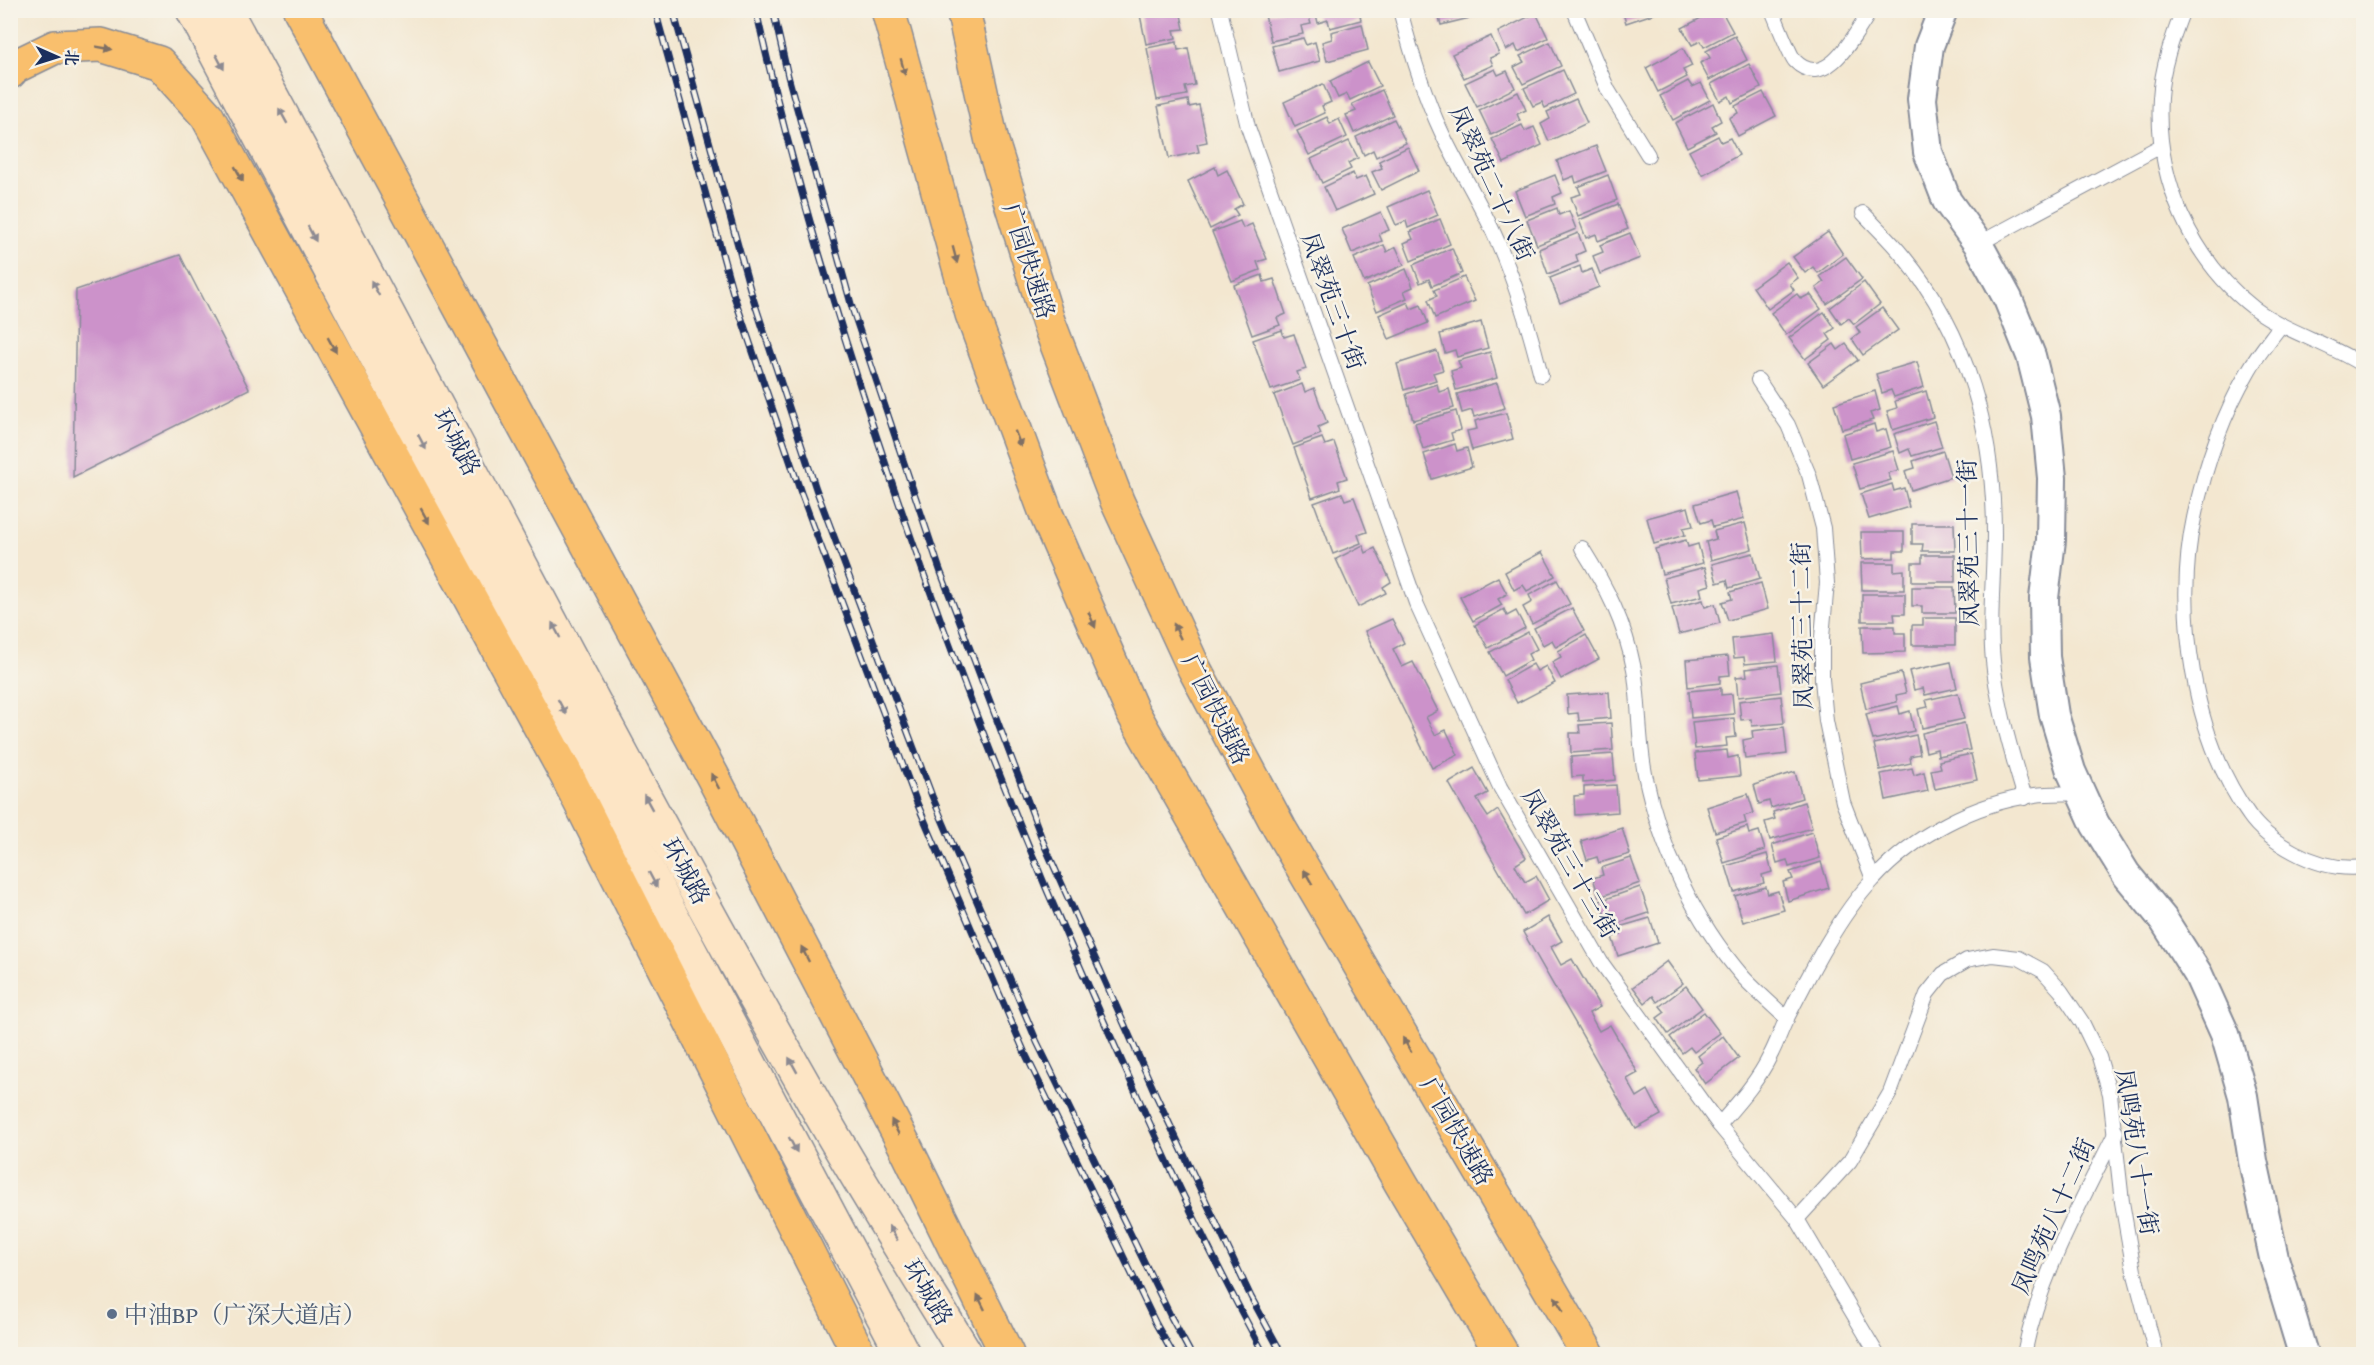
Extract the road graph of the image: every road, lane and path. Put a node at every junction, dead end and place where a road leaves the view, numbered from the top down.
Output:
1 (193, 10) edge
2 (225, 10) edge
3 (300, 10) edge
4 (888, 10) edge
5 (963, 10) edge
6 (1220, 10) edge
7 (1400, 10) edge
8 (1574, 10) edge
9 (1772, 10) edge
10 (1871, 10) edge
11 (1943, 10) edge
12 (2183, 10) edge
13 (10, 72) edge
14 (2161, 146) junction
15 (1648, 155) dead end
16 (1863, 213) dead end
17 (1978, 244) junction
18 (2280, 325) junction
19 (2364, 366) edge
20 (1541, 375) dead end
21 (1758, 380) dead end
22 (408, 383) junction
23 (1582, 548) dead end
24 (1416, 603) joint
25 (2081, 793) junction
26 (2025, 798) junction
27 (2364, 867) edge
28 (1873, 879) junction
29 (1787, 1019) junction
30 (1719, 1125) junction
31 (2116, 1132) junction
32 (1797, 1219) junction
33 (859, 1354) edge
34 (903, 1354) edge
35 (966, 1354) edge
36 (1007, 1354) edge
37 (1502, 1354) edge
38 (1588, 1354) edge
39 (1877, 1354) edge
40 (2024, 1354) edge
41 (2156, 1354) edge
42 (2303, 1354) edge

1 -> 22 main road
22 -> 2 main road
36 -> 3 highway
4 -> 37 highway
38 -> 5 highway, 广园快速路
6 - 24 lane, 凤翠苑三十街
7 - 20 lane, 凤翠苑二十八街
8 - 15 lane
9 - 10 lane
11 - 17 street
12 - 14 lane
13 -> 33 highway
14 - 17 lane
14 - 18 lane
16 - 26 lane, 凤翠苑三十一街
17 - 25 street
18 - 19 lane
18 - 27 lane
21 - 28 lane, 凤翠苑三十二街
22 -> 34 main road, 环城路
35 -> 22 main road, 环城路
23 - 29 lane
24 - 30 lane, 凤翠苑三十三街
25 - 26 lane
25 - 42 street
26 - 28 lane
28 - 29 lane
29 - 30 lane
30 - 32 lane, 凤翠苑三十三街
31 - 32 lane, 凤鸣苑八十一街
31 - 40 lane, 凤鸣苑八十二街
31 - 41 lane, 凤鸣苑八十一街
32 - 39 lane, 凤翠苑三十三街

